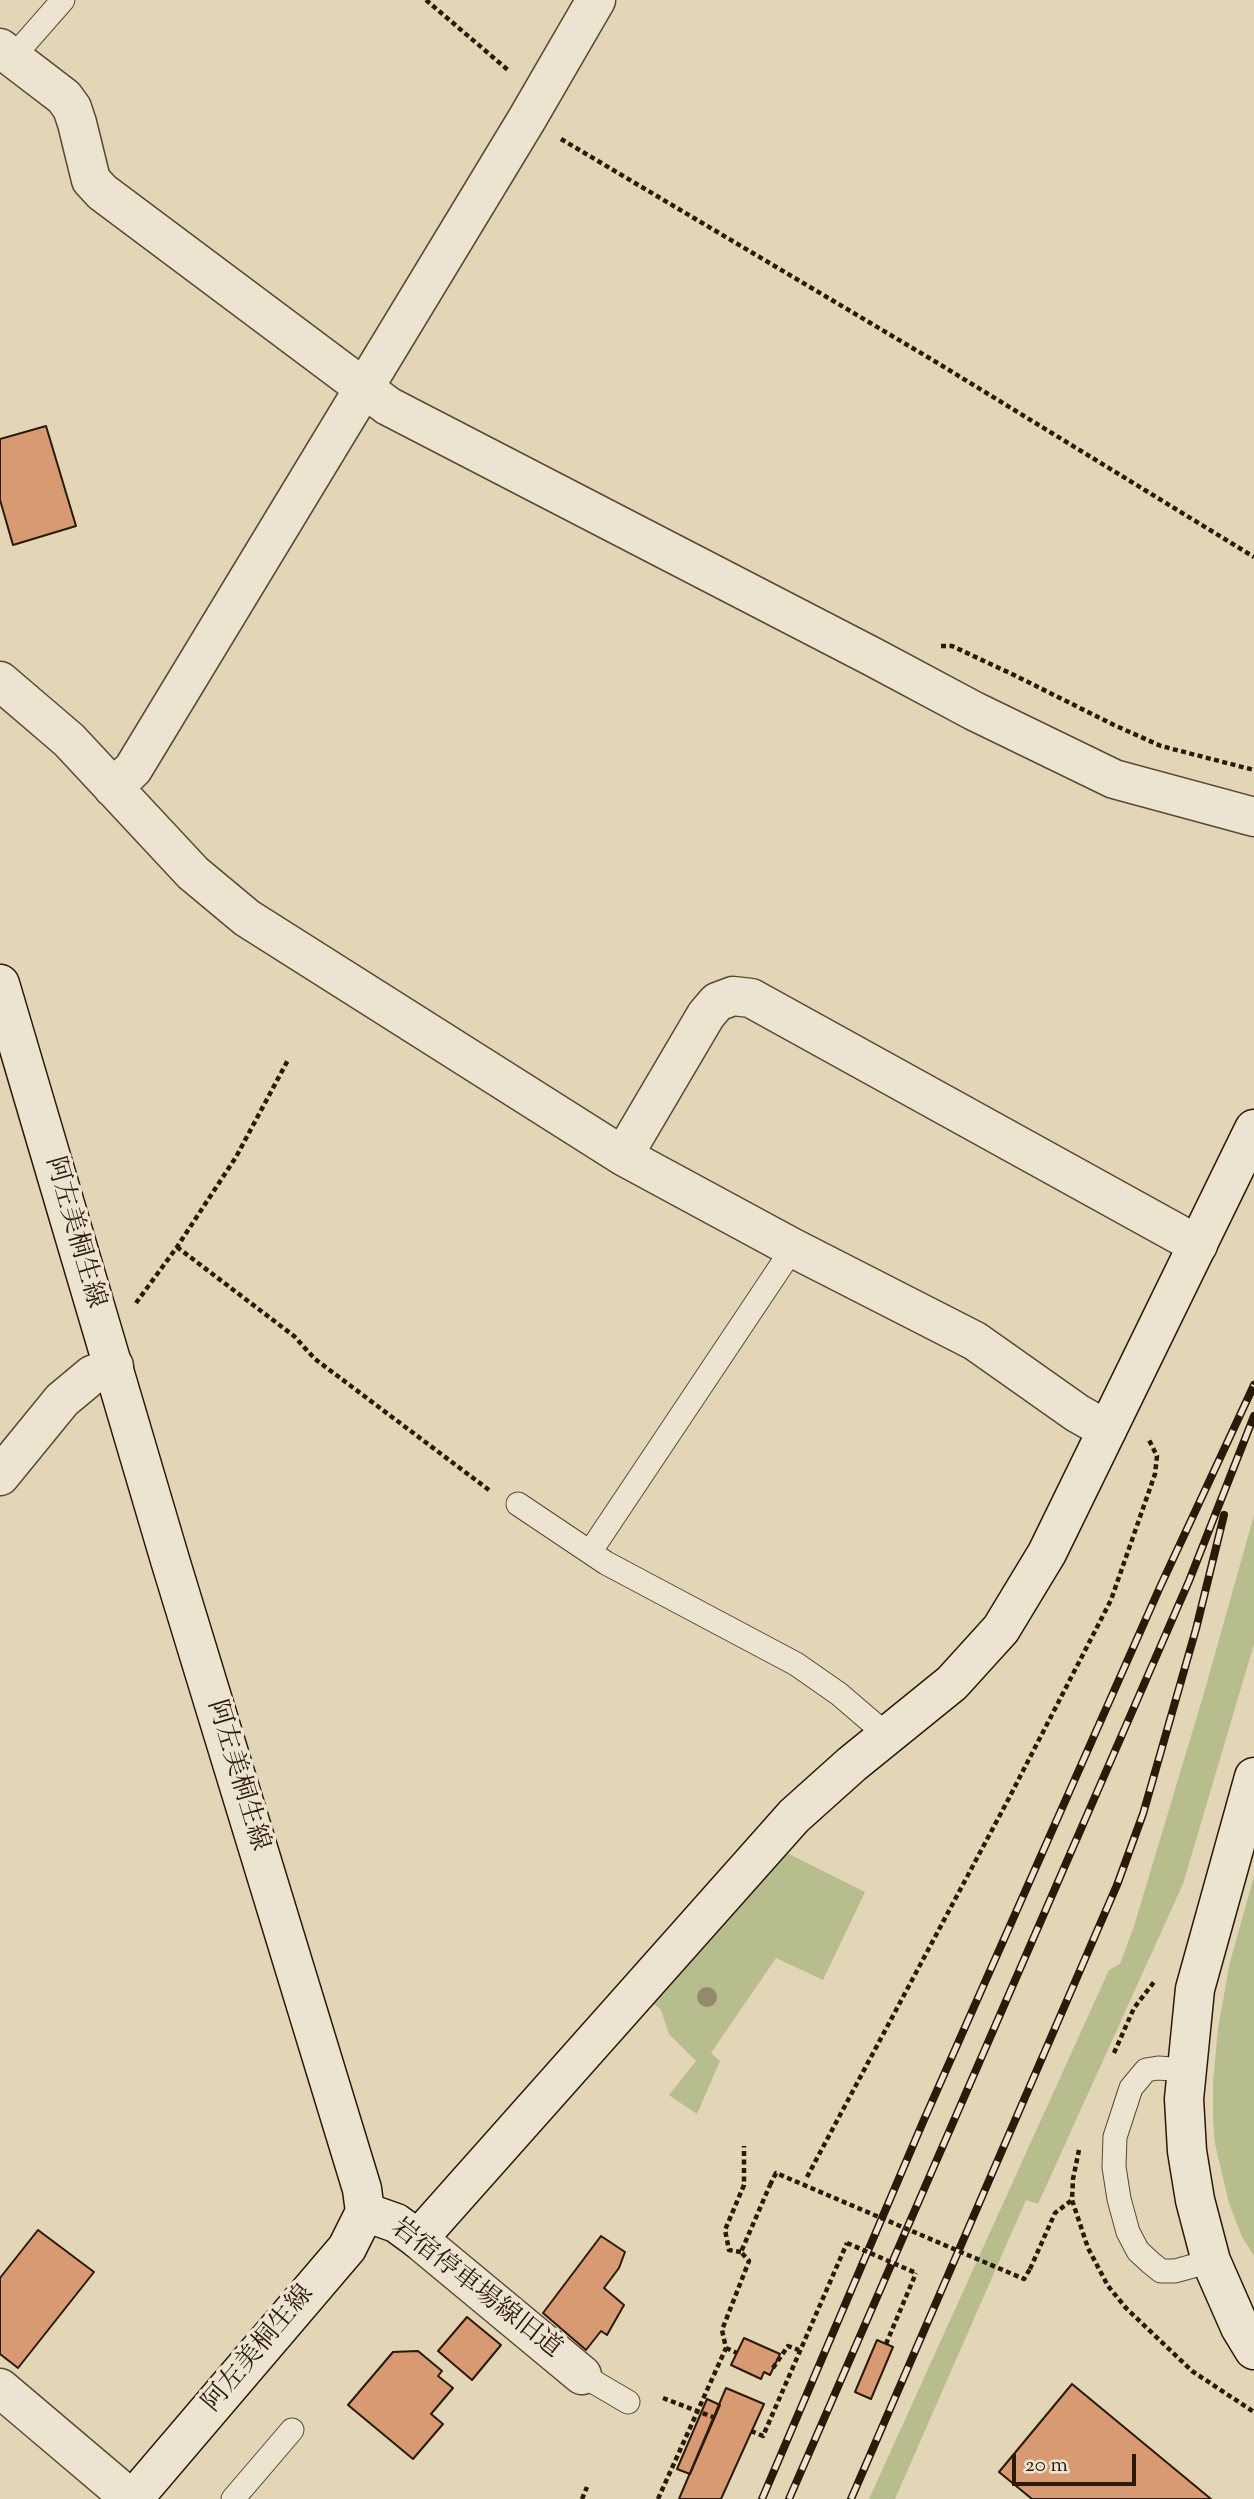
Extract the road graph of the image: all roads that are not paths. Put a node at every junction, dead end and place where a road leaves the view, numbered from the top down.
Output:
1 (63, 0) edge
2 (596, 0) edge
3 (6, 52) edge
4 (363, 389) junction
5 (0, 681) edge
6 (113, 788) junction
7 (1254, 817) edge
8 (0, 985) edge
9 (1254, 1129) edge
10 (623, 1156) junction
11 (1198, 1245) junction
12 (793, 1248) junction
13 (114, 1366) junction
14 (1107, 1430) junction
15 (0, 1476) edge
16 (518, 1504) road end
17 (590, 1552) junction
18 (888, 1736) junction
19 (1254, 1777) edge
20 (1186, 2070) junction
21 (365, 2211) junction
22 (418, 2239) junction
23 (1212, 2261) junction
24 (1254, 2350) edge
25 (582, 2375) joint
26 (0, 2388) edge
27 (628, 2402) dead end
28 (292, 2430) dead end
29 (132, 2499) edge
30 (233, 2499) edge

1 - 3 lane
2 - 4 street
3 - 4 street
4 - 6 street
4 - 7 street
5 - 6 street
6 - 10 street
8 - 13 street, 阿左美桐生線
9 - 11 street
10 - 11 street
10 - 12 street
11 - 14 street
12 - 14 street
12 - 17 lane
13 - 15 street
13 - 21 street, 阿左美桐生線
14 - 18 street
16 - 17 lane
17 - 18 lane
18 - 22 street
19 - 20 street
20 - 23 street
20 - 23 lane
21 - 22 street, 岩宿停車場線旧道
21 - 29 street, 阿左美桐生線
22 - 25 street, 岩宿停車場線旧道
23 - 24 street
25 - 27 lane
26 - 29 street
28 - 30 lane

